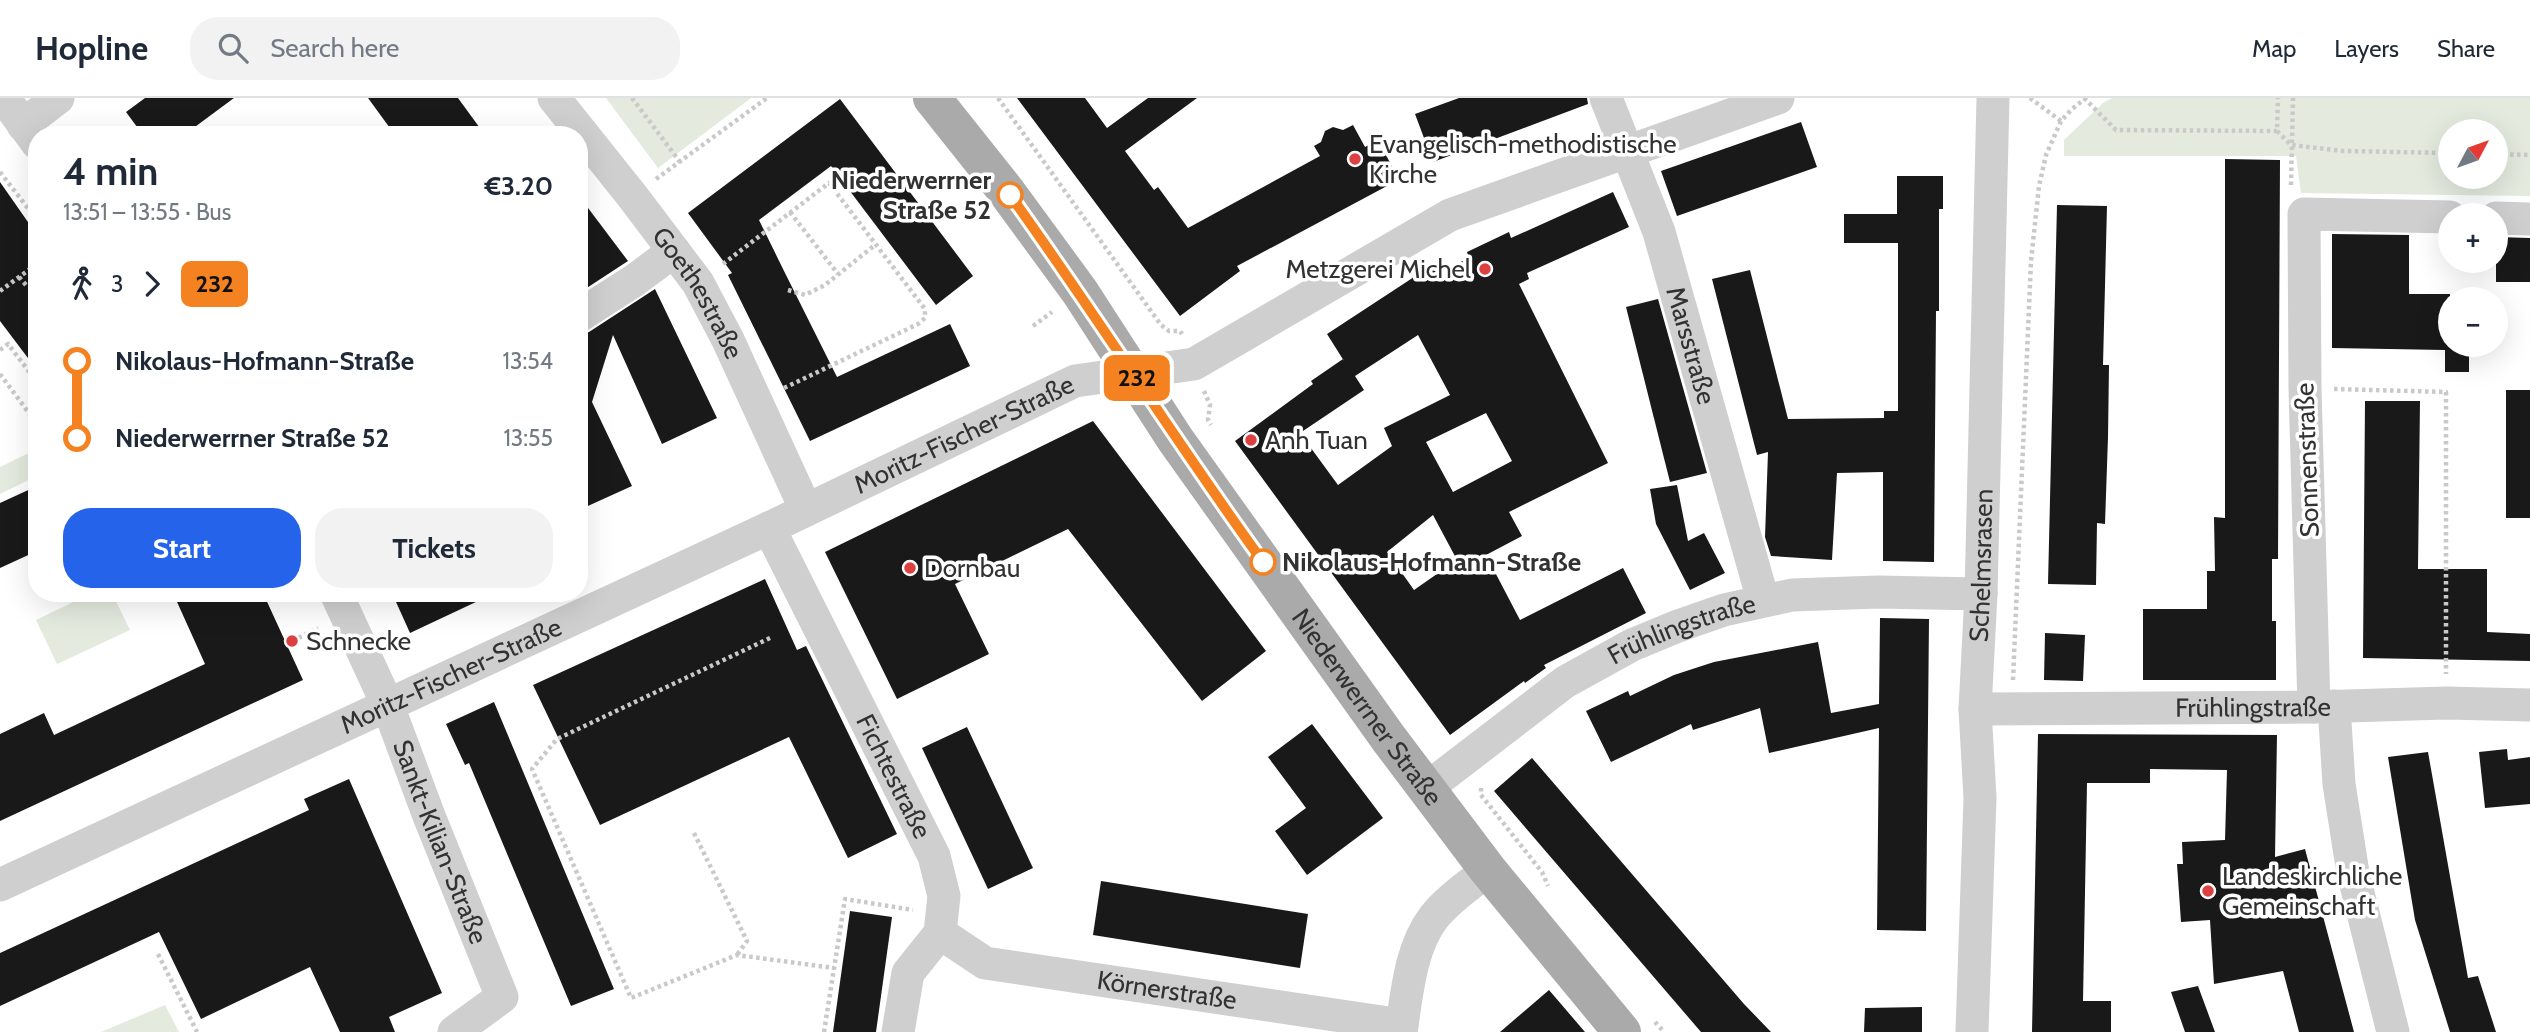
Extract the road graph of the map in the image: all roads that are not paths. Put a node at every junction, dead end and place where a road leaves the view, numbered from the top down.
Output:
1 (58, 98) edge
2 (554, 98) edge
3 (932, 98) edge
4 (1606, 98) edge
5 (1777, 98) edge
6 (1993, 98) edge
7 (21, 122) edge
8 (576, 126) edge
9 (588, 141) edge
10 (1627, 153) junction
11 (2438, 216) edge
12 (2508, 218) edge
13 (2530, 219) edge
14 (674, 251) junction
15 (588, 310) edge
16 (1133, 372) junction
17 (806, 510) junction
18 (769, 528) junction
19 (1981, 594) junction
20 (1763, 600) junction
21 (340, 602) edge
22 (2530, 705) edge
23 (388, 706) junction
24 (2324, 706) junction
25 (1975, 709) junction
26 (1427, 789) junction
27 (1488, 870) junction
28 (0, 886) edge
29 (942, 915) junction
30 (1637, 1026) edge
31 (1401, 1028) edge
32 (454, 1032) edge
33 (898, 1032) edge
34 (1972, 1032) edge
35 (2393, 1032) edge

1 - 7 street
2 - 8 street, Goethestraße
3 - 16 main road, Niederwerrner Straße
4 - 10 street, Marsstraße
5 - 10 street
6 - 19 street, Schelmsrasen
9 - 14 street, Goethestraße
10 - 16 street
10 - 20 street, Marsstraße
11 - 24 street, Sonnenstraße
12 - 13 street
14 - 15 street
14 - 17 street, Goethestraße
16 - 17 street, Moritz-Fischer-Straße
16 - 26 main road, Niederwerrner Straße
17 - 18 street, Moritz-Fischer-Straße
18 - 23 street, Moritz-Fischer-Straße
18 - 29 street, Fichtestraße
19 - 20 street, Frühlingstraße
19 - 25 street, Schelmsrasen
20 - 26 street, Frühlingstraße
21 - 23 street, Sankt-Kilian-Straße
22 - 24 street, Frühlingstraße
23 - 28 street, Moritz-Fischer-Straße
23 - 32 street, Sankt-Kilian-Straße
24 - 25 street, Frühlingstraße
24 - 35 street, Sonnenstraße
25 - 34 street, Schelmsrasen
26 - 27 main road, Niederwerrner Straße
27 - 30 main road, Niederwerrner Straße
27 - 31 street
29 - 31 street, Körnerstraße
29 - 33 street

